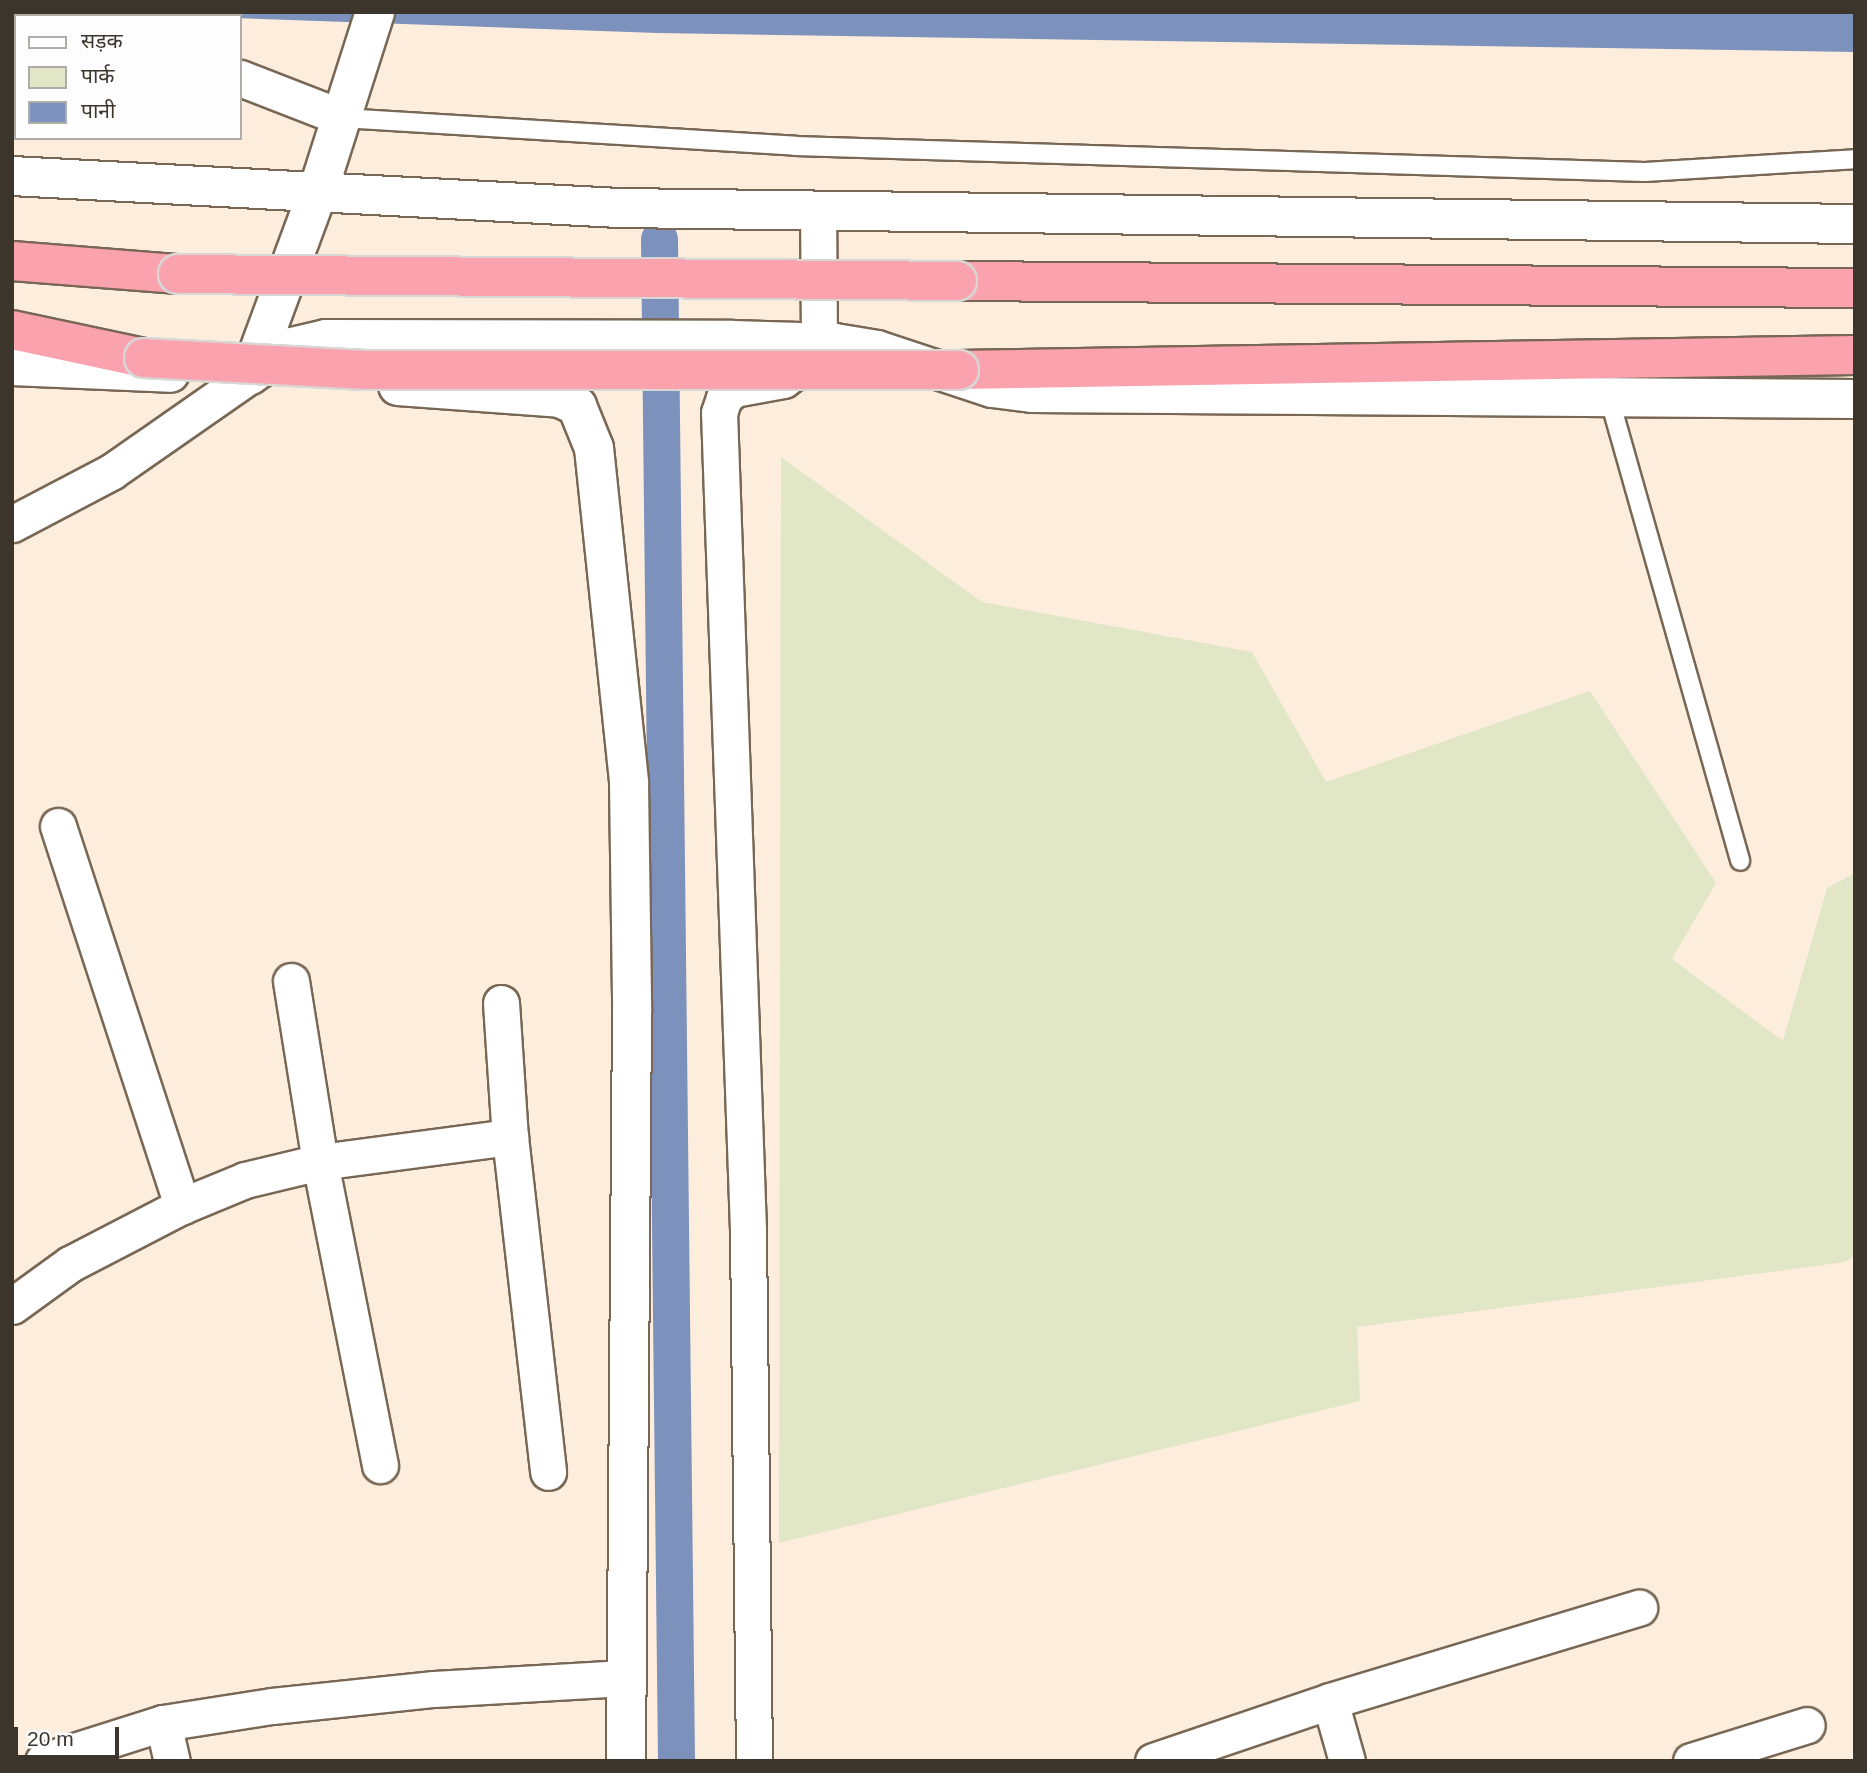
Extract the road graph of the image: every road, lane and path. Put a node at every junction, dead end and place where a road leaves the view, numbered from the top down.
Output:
1 (375, 12) edge
2 (242, 79) edge
3 (343, 118) junction
4 (1855, 159) edge
5 (19, 177) edge
6 (317, 194) junction
7 (818, 210) junction
8 (1855, 224) edge
9 (12, 261) edge
10 (1855, 288) edge
11 (12, 330) edge
12 (819, 342) junction
13 (1855, 355) edge
14 (25, 368) edge
15 (250, 375) junction
16 (1609, 397) junction
17 (1855, 399) edge
18 (12, 524) edge
19 (58, 826) dead end
20 (1740, 862) dead end
21 (291, 981) dead end
22 (501, 1003) dead end
23 (510, 1137) junction
24 (320, 1162) junction
25 (182, 1206) junction
26 (12, 1306) edge
27 (380, 1465) dead end
28 (548, 1472) dead end
29 (1639, 1608) dead end
30 (625, 1678) junction
31 (1330, 1701) junction
32 (163, 1723) junction
33 (1807, 1725) dead end
34 (1729, 1755) edge
35 (43, 1761) edge
36 (173, 1761) edge
37 (626, 1761) edge
38 (754, 1761) edge
39 (1153, 1761) edge
40 (1347, 1761) edge
41 (1691, 1761) edge

1 - 3 street
2 - 3 street
3 - 4 lane
3 - 6 street
5 - 6 street
6 - 7 street
6 - 15 street
7 - 8 street
7 - 12 street
9 - 10 highway, bridge
11 - 13 highway, bridge
12 - 15 street
12 - 16 street
12 - 38 street
14 - 15 street
15 - 18 street
15 - 30 street
16 - 17 street
16 - 20 lane
19 - 25 street
21 - 24 street
22 - 23 street
23 - 24 street
23 - 28 street
24 - 25 street
24 - 27 street
25 - 26 street
29 - 31 street
30 - 32 street
30 - 37 street
31 - 39 street
31 - 40 street
32 - 35 street
32 - 36 street
33 - 34 street
34 - 41 street

